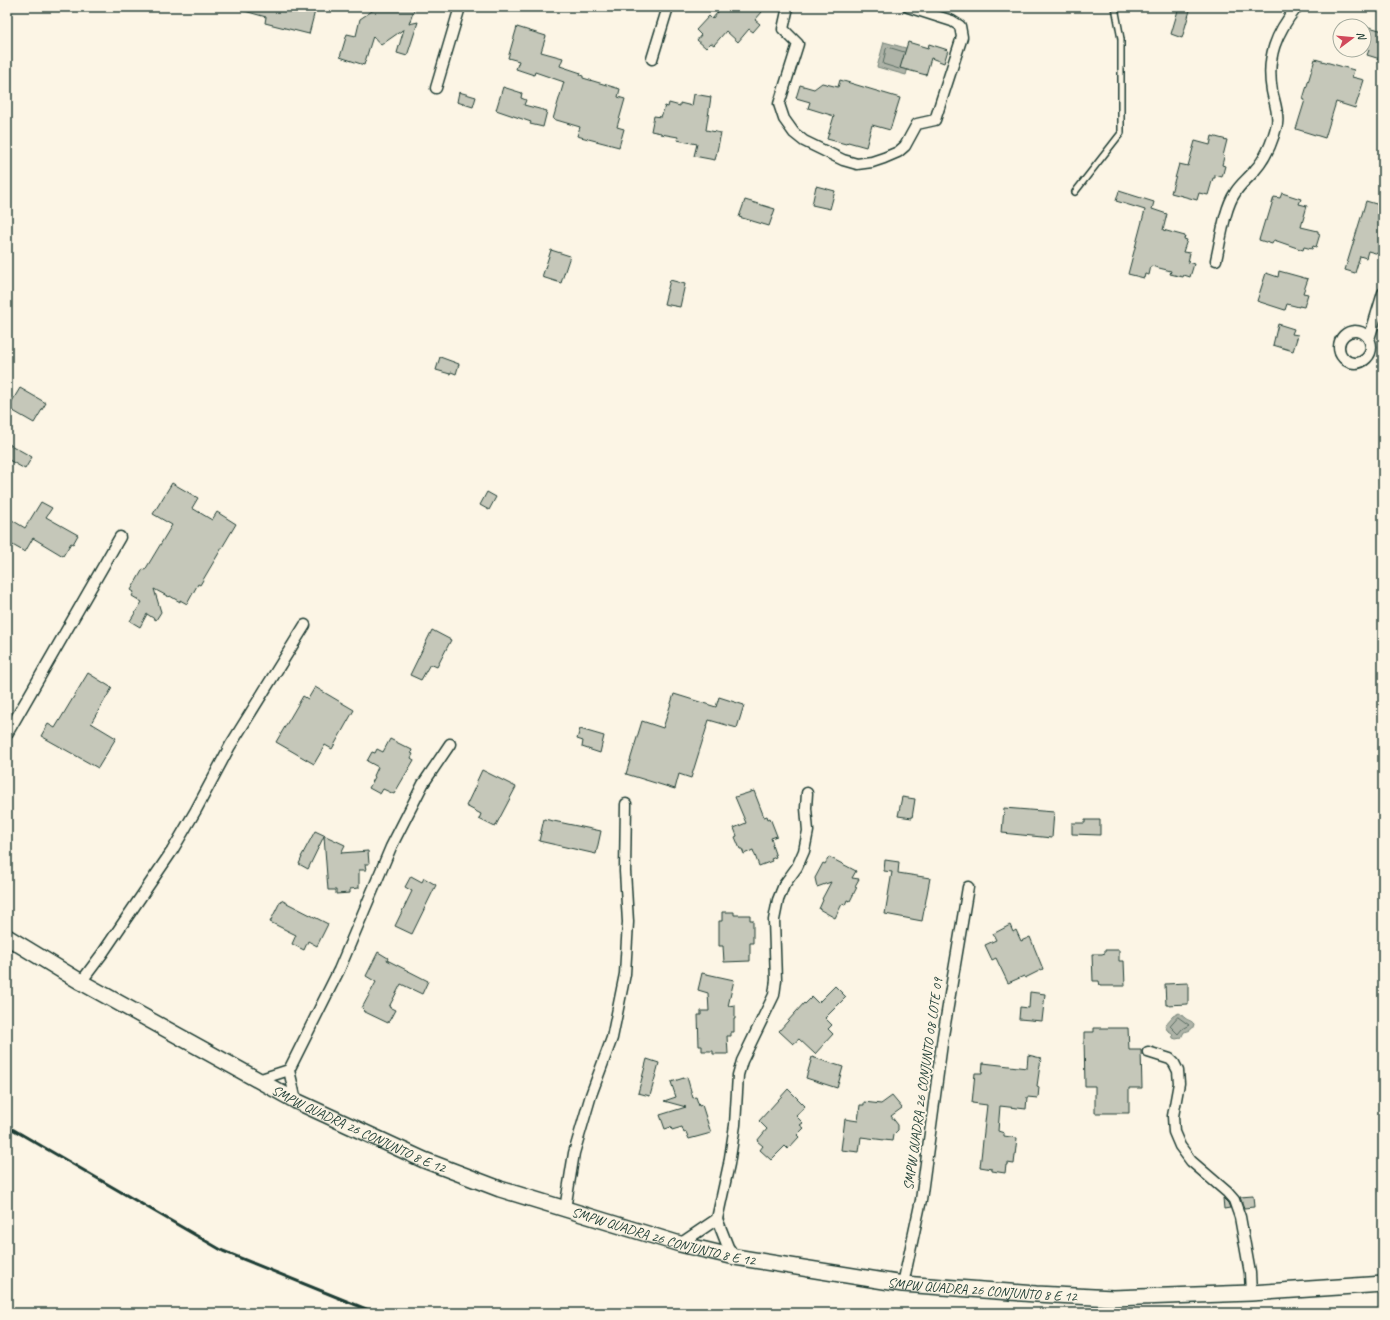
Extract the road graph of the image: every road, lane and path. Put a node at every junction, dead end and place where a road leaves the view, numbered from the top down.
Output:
1 (460, 7) edge
2 (668, 7) edge
3 (788, 7) edge
4 (908, 7) edge
5 (1115, 7) edge
6 (1297, 7) edge
7 (652, 59) dead end
8 (436, 88) dead end
9 (1075, 192) dead end
10 (1216, 260) dead end
11 (1383, 293) edge
12 (1369, 339) dead end
13 (120, 537) dead end
14 (305, 625) dead end
15 (7, 734) edge
16 (450, 744) dead end
17 (807, 793) dead end
18 (626, 804) dead end
19 (968, 887) dead end
20 (7, 938) edge
21 (81, 982) junction
22 (1148, 1052) dead end
23 (288, 1070) junction
24 (258, 1080) junction
25 (296, 1102) junction
26 (565, 1209) junction
27 (717, 1220) junction
28 (680, 1244) junction
29 (735, 1257) junction
30 (903, 1284) junction
31 (1383, 1284) edge
32 (1251, 1293) junction

1 - 8 street
2 - 7 street
3 - 4 street
5 - 9 lane
6 - 10 street
11 - 12 street
13 - 15 street
14 - 21 street
16 - 23 street
17 - 27 street
18 - 26 street
19 - 30 street, SMPW QUADRA 26 CONJUNTO 08 LOTE 09
20 - 21 street, SMPW QUADRA 26 CONJUNTO 8 E 12
21 - 24 street, SMPW QUADRA 26 CONJUNTO 8 E 12
22 - 32 street
23 - 24 street
23 - 25 street
24 - 25 street, SMPW QUADRA 26 CONJUNTO 8 E 12
25 - 26 street, SMPW QUADRA 26 CONJUNTO 8 E 12
26 - 28 street, SMPW QUADRA 26 CONJUNTO 8 E 12
27 - 28 street
27 - 29 street
28 - 29 street, SMPW QUADRA 26 CONJUNTO 8 E 12
29 - 30 street, SMPW QUADRA 26 CONJUNTO 8 E 12
30 - 32 street, SMPW QUADRA 26 CONJUNTO 8 E 12
31 - 32 street, SMPW QUADRA 26 CONJUNTO 8 E 12

